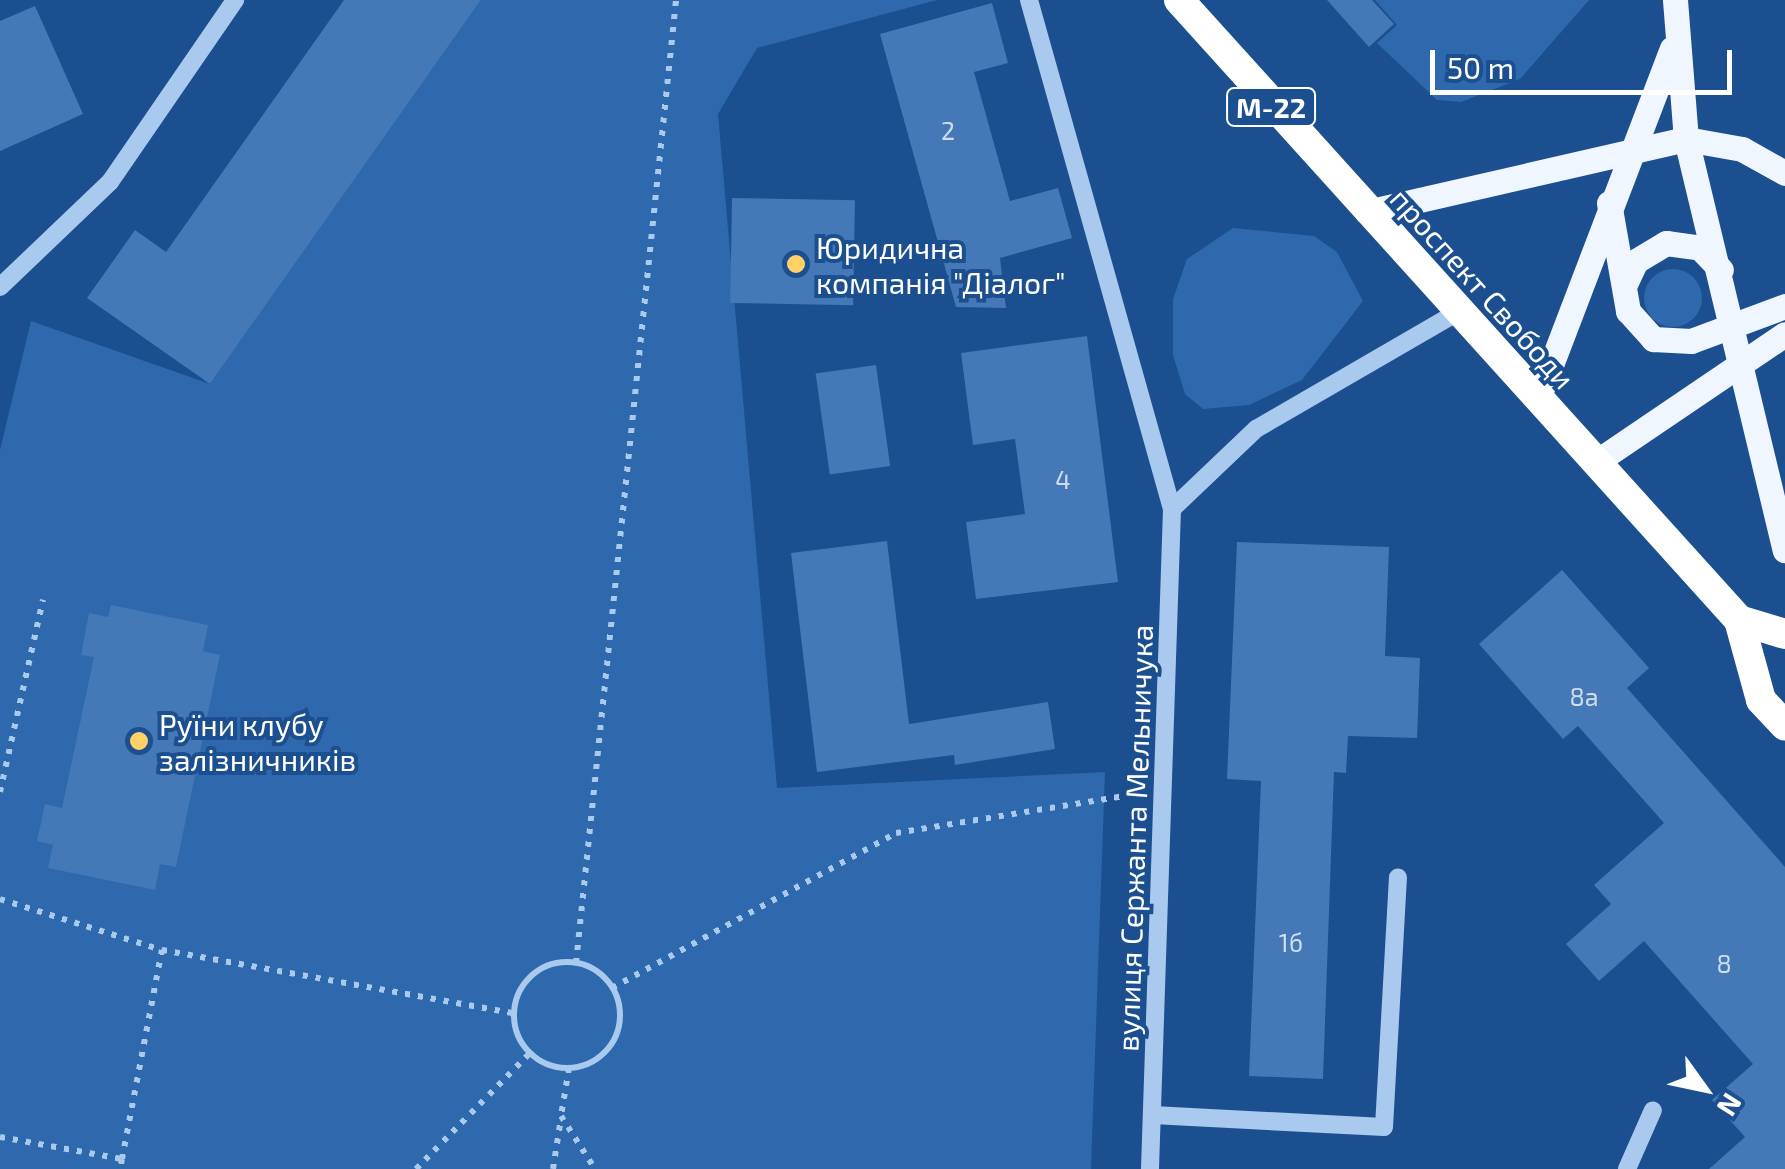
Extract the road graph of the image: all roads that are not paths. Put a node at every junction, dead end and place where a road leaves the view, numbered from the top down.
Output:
1 (235, 0) edge
2 (1029, 0) edge
3 (1179, 0) edge
4 (1676, 0) edge
5 (1674, 44) junction
6 (1686, 139) junction
7 (1632, 152) junction
8 (1785, 173) edge
9 (1609, 204) junction
10 (1367, 212) junction
11 (1626, 282) junction
12 (1726, 286) junction
13 (0, 287) edge
14 (1785, 306) edge
15 (1458, 312) junction
16 (1735, 328) junction
17 (1785, 334) edge
18 (1691, 341) junction
19 (1742, 368) junction
20 (1538, 399) junction
21 (1596, 462) junction
22 (1172, 509) junction
23 (1785, 550) edge
24 (1739, 620) junction
25 (1785, 634) edge
26 (1785, 726) edge
27 (1398, 877) dead end
28 (1652, 1110) dead end
29 (1153, 1115) junction
30 (1150, 1169) edge
31 (1627, 1169) edge

1 - 13 street
2 - 22 street, вулиця Сержанта Мельничука
3 - 10 highway, проспект Свободи / М-22
4 - 5 main road
5 - 6 main road
5 - 7 main road
6 - 7 main road
6 - 8 main road
6 - 12 main road
7 - 9 main road
7 - 10 main road
9 - 11 main road
9 - 20 main road
10 - 15 highway, проспект Свободи / М-22
11 - 12 main road
11 - 18 main road
12 - 16 main road
12 - 18 main road
14 - 16 main road
15 - 20 highway, проспект Свободи / М-22
15 - 22 street
16 - 18 main road
16 - 19 main road
17 - 19 main road
19 - 21 main road
19 - 23 main road
20 - 21 highway, проспект Свободи / М-22
21 - 24 highway, проспект Свободи / М-22
22 - 29 street, вулиця Сержанта Мельничука
24 - 25 highway
24 - 26 highway, проспект Свободи / М-22
27 - 29 street
28 - 31 street
29 - 30 street, вулиця Сержанта Мельничука

